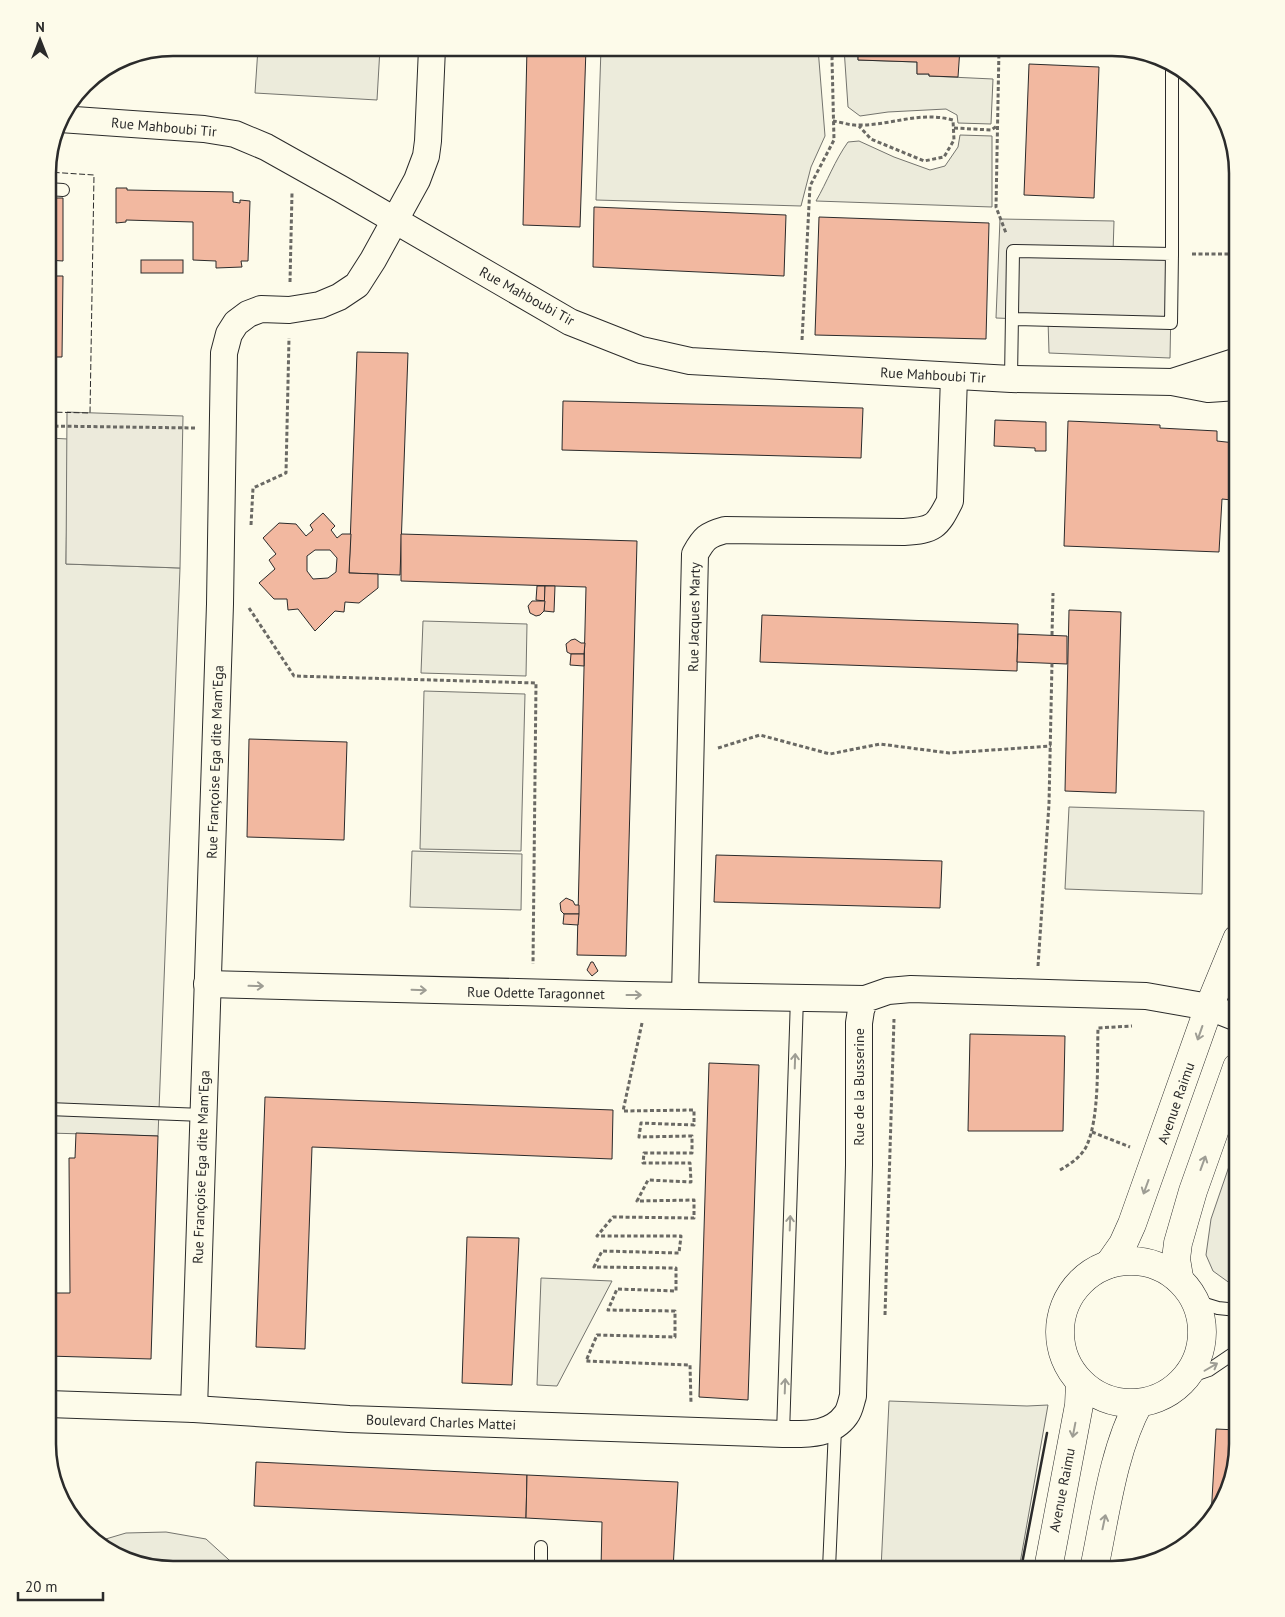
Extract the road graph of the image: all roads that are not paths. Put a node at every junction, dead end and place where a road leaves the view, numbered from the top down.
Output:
1 (432, 57) edge
2 (1172, 73) edge
3 (69, 120) edge
4 (57, 190) edge
5 (62, 190) dead end
6 (394, 220) junction
7 (1172, 254) junction
8 (1012, 319) junction
9 (1229, 364) edge
10 (954, 376) junction
11 (1011, 379) junction
12 (1172, 382) junction
13 (1229, 388) edge
14 (1229, 960) edge
15 (207, 984) junction
16 (685, 996) junction
17 (797, 997) junction
18 (866, 998) junction
19 (1209, 1007) junction
20 (1229, 1015) edge
21 (1229, 1092) edge
22 (56, 1109) edge
23 (203, 1115) junction
24 (1110, 1264) junction
25 (1179, 1277) junction
26 (1195, 1301) junction
27 (1229, 1309) edge
28 (1229, 1356) edge
29 (1183, 1379) junction
30 (1080, 1382) junction
31 (1139, 1403) junction
32 (56, 1404) edge
33 (194, 1409) junction
34 (835, 1428) junction
35 (783, 1434) junction
36 (541, 1547) dead end
37 (541, 1561) edge
38 (830, 1561) edge
39 (1050, 1561) edge
40 (1096, 1561) edge

1 - 6 street, Rue Françoise Ega dite Mam'Ega
2 - 7 lane
3 - 6 street, Rue Mahboubi Tir
4 - 5 lane
6 - 10 street, Rue Mahboubi Tir
6 - 15 street, Rue Françoise Ega dite Mam'Ega
7 - 8 lane
7 - 8 lane
8 - 11 lane
9 - 12 street, Rue Mahboubi Tir
10 - 11 street, Rue Mahboubi Tir
10 - 16 street, Rue Jacques Marty
11 - 12 street, Rue Mahboubi Tir
12 - 13 street, Rue Mahboubi Tir
14 - 19 street, Avenue Raimu
15 -> 16 street, Rue Odette Taragonnet
15 - 23 street, Rue Françoise Ega dite Mam'Ega
16 - 17 street, Rue Odette Taragonnet
17 - 18 street, Rue Odette Taragonnet
35 -> 17 lane
18 - 19 street
18 - 34 street, Rue de la Busserine
19 - 20 street
19 -> 24 street, Avenue Raimu
25 -> 21 street
22 - 23 lane
23 - 33 street, Rue Françoise Ega dite Mam'Ega
24 - 25 street
24 - 30 street
25 - 26 street
26 - 27 lane
26 - 29 street
29 -> 28 lane
29 - 31 street
30 - 31 street
30 -> 39 street, Avenue Raimu
40 -> 31 street
32 - 33 street, Boulevard Charles Mattei
33 - 35 street, Boulevard Charles Mattei
34 - 35 street, Boulevard Charles Mattei
34 - 38 lane
36 - 37 lane

